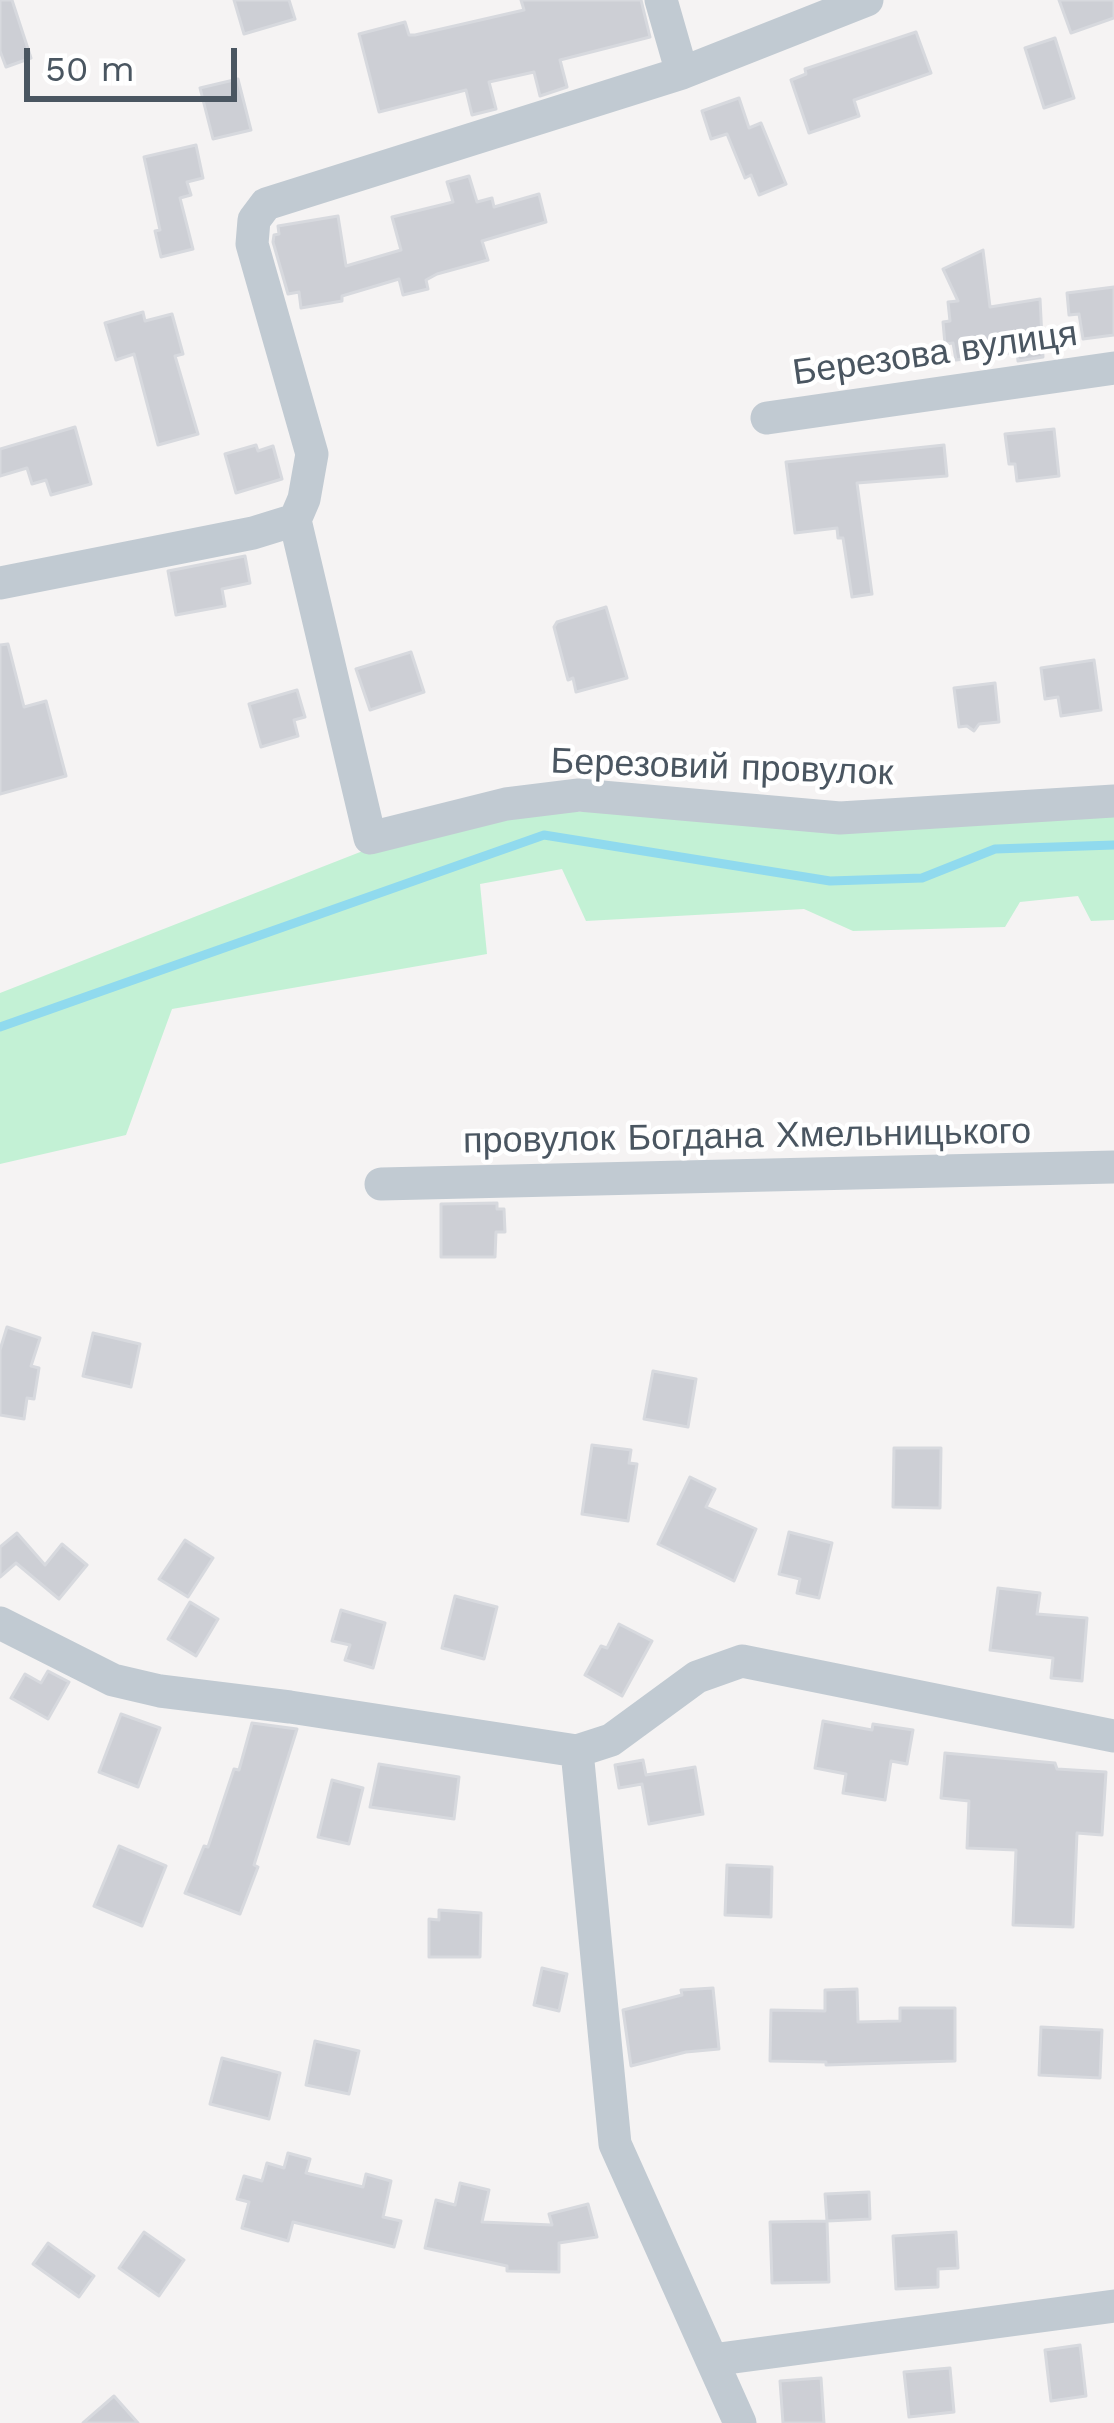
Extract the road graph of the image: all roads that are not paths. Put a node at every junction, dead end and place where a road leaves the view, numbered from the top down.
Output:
1 (661, 0) edge
2 (867, 0) edge
3 (682, 73) junction
4 (1114, 368) edge
5 (767, 418) dead end
6 (295, 520) junction
7 (0, 583) edge
8 (1114, 802) edge
9 (1114, 1167) edge
10 (381, 1184) dead end
11 (0, 1623) edge
12 (1114, 1736) edge
13 (577, 1751) junction
14 (1114, 2306) edge
15 (712, 2360) junction
16 (740, 2423) edge

1 - 3 street
2 - 3 street
3 - 6 street
4 - 5 street, Березова вулиця
6 - 7 street
6 - 8 street, Березовий провулок
9 - 10 street, провулок Богдана Хмельницького
11 - 13 street
12 - 13 street
13 - 15 street
14 - 15 street
15 - 16 street

